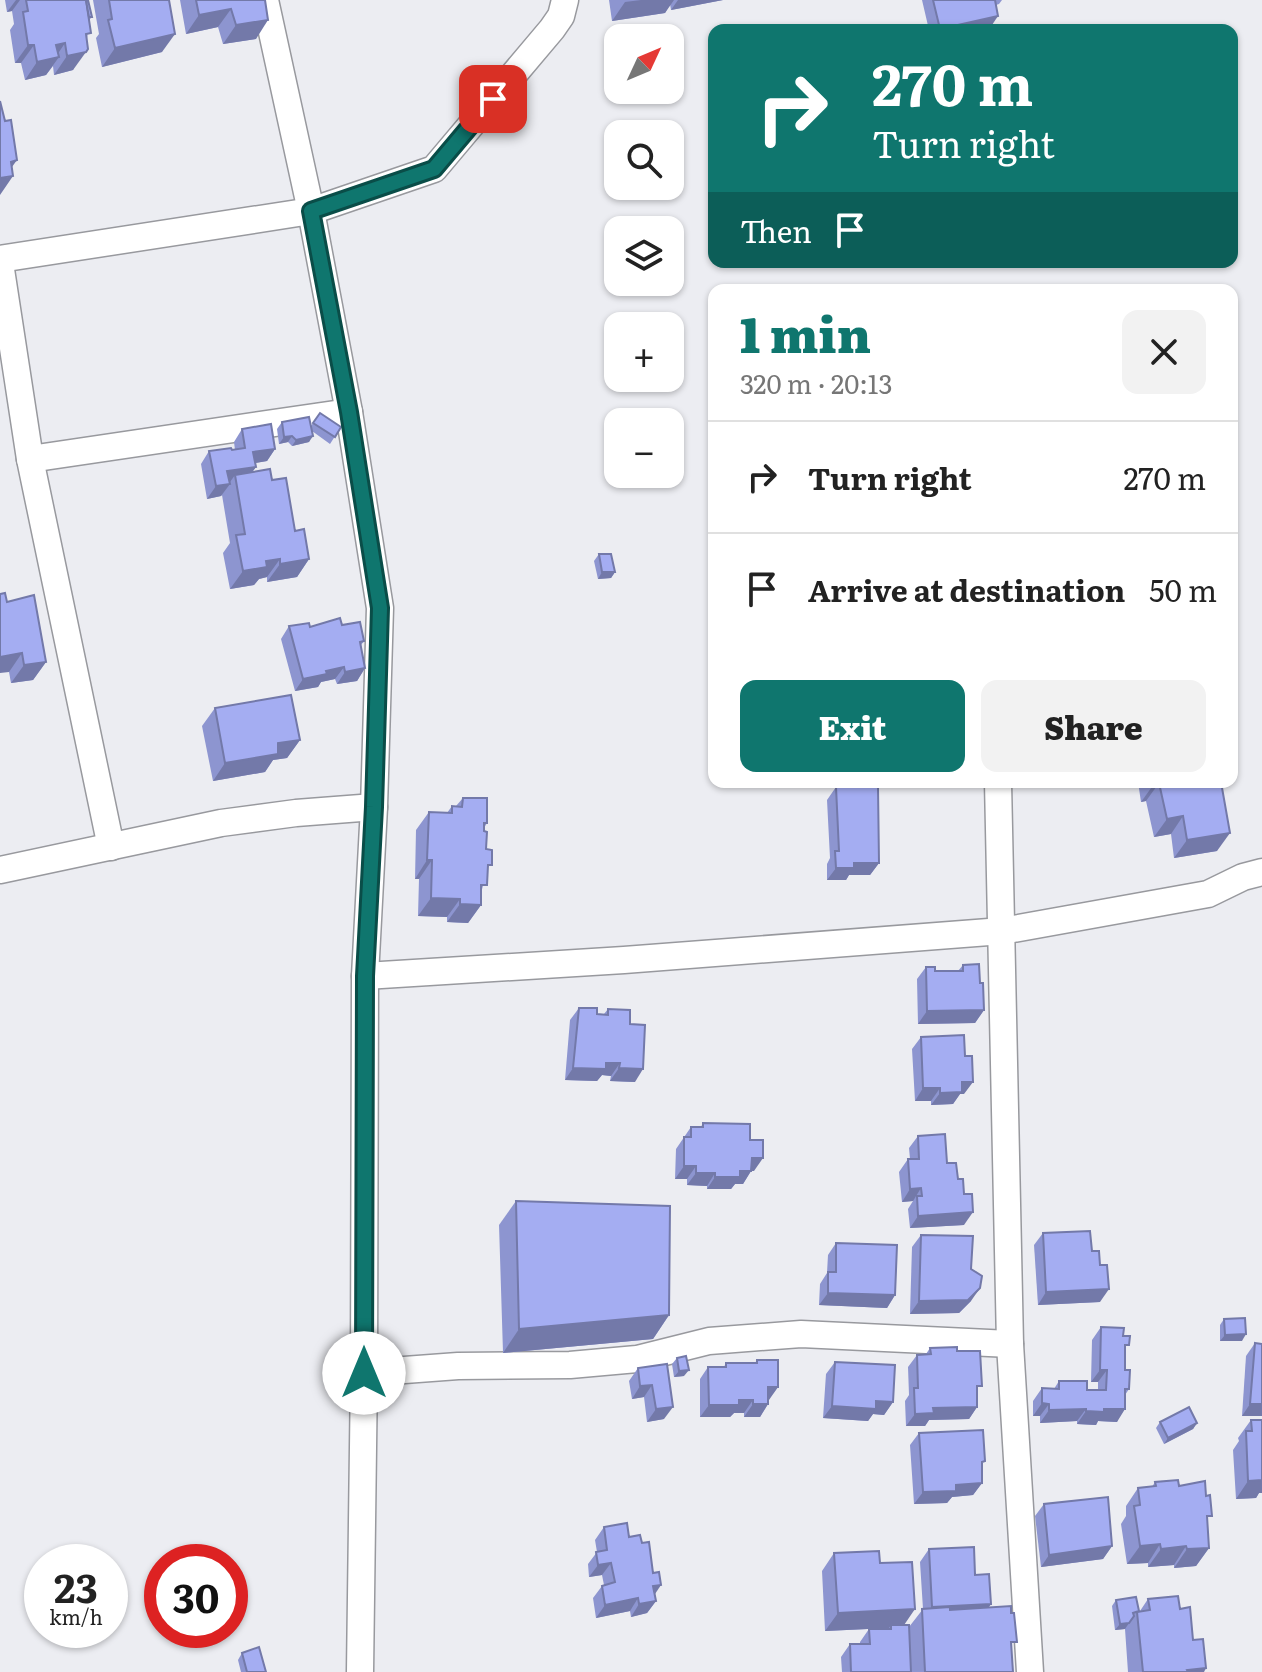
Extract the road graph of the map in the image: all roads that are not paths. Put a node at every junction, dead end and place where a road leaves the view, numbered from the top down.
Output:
1 (265, 0) edge
2 (565, 0) edge
3 (311, 211) junction
4 (0, 261) edge
5 (349, 412) junction
6 (30, 459) junction
7 (998, 788) edge
8 (374, 807) junction
9 (111, 847) junction
10 (0, 870) edge
11 (1262, 872) edge
12 (1002, 931) junction
13 (365, 976) junction
14 (1010, 1344) junction
15 (364, 1373) junction
16 (360, 1672) edge
17 (1030, 1672) edge

1 - 3 street
2 - 3 street
3 - 4 street
3 - 5 street
4 - 6 street
5 - 6 street
5 - 8 street
6 - 9 street
7 - 12 street
8 - 9 street
8 - 13 street
9 - 10 street
11 - 12 street
12 - 13 street
12 - 14 street
13 - 15 street
14 - 15 street
14 - 17 street
15 - 16 street

